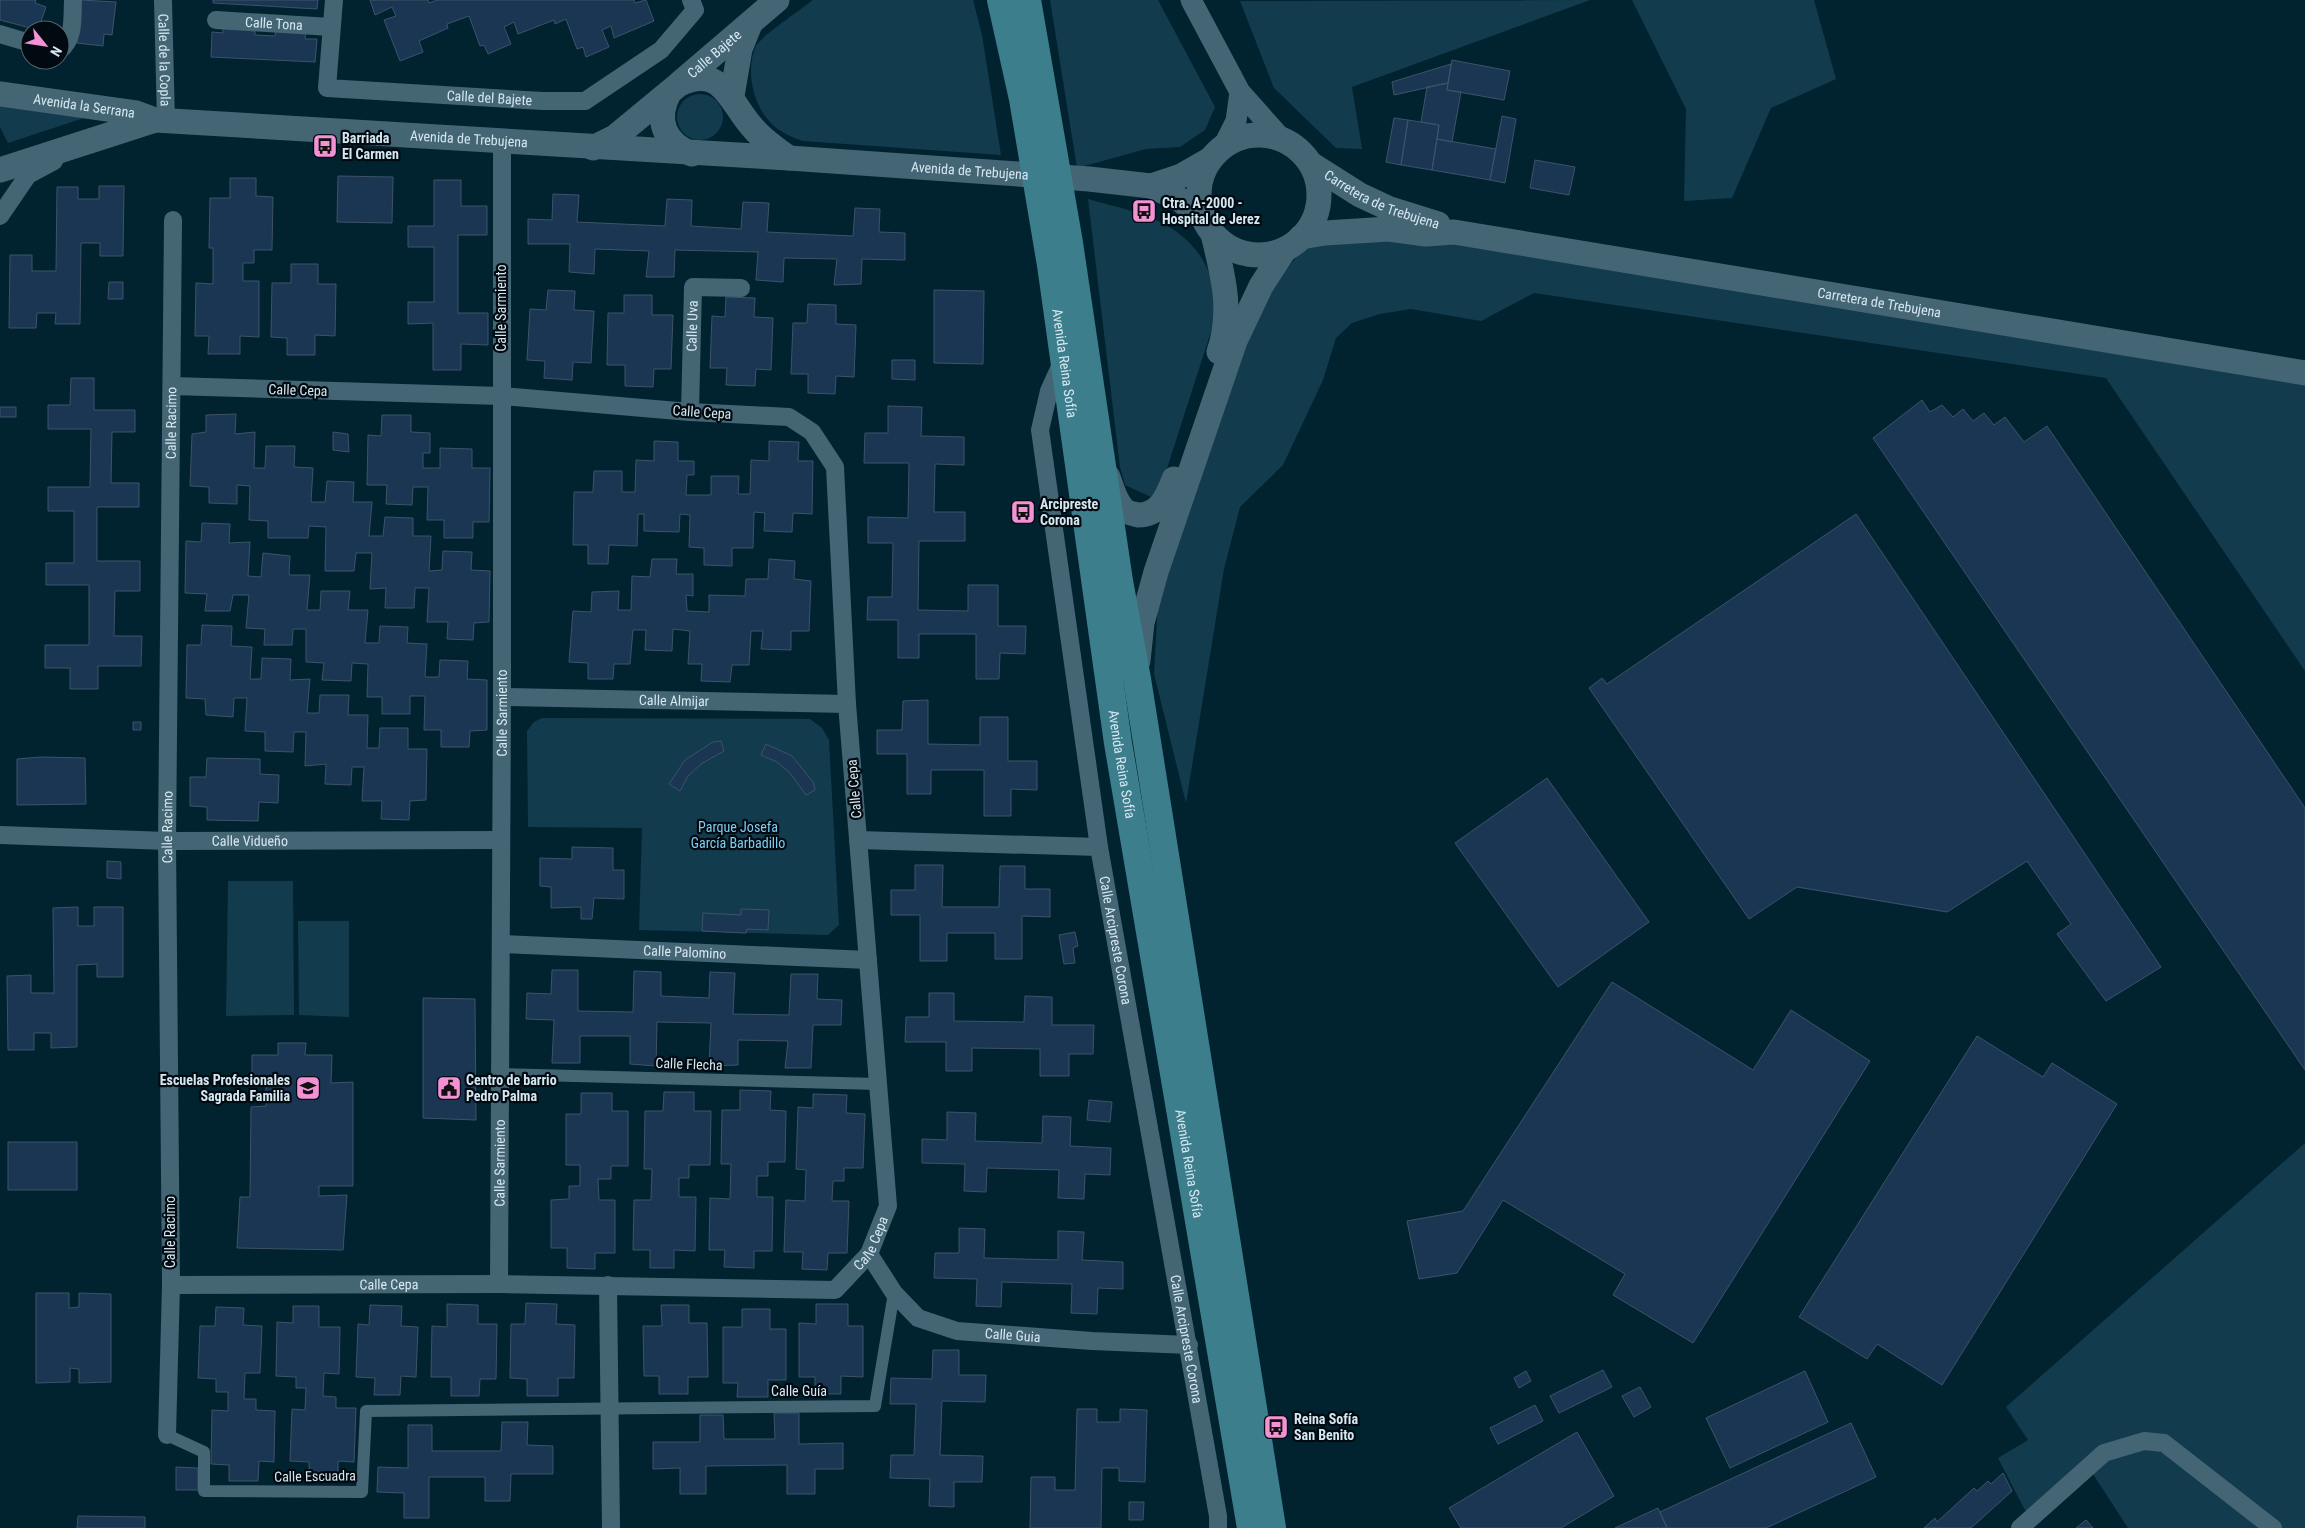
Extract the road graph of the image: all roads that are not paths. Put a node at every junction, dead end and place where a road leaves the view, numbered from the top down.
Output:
1 (73, 0) edge
2 (163, 0) edge
3 (334, 0) edge
4 (690, 0) edge
5 (777, 0) edge
6 (1001, 0) edge
7 (1027, 0) edge
8 (1191, 0) edge
9 (216, 20) dead end
10 (750, 23) junction
11 (332, 26) junction
12 (0, 34) edge
13 (70, 35) edge
14 (20, 40) edge
15 (673, 89) junction
16 (1240, 92) junction
17 (0, 94) edge
18 (1034, 99) junction
19 (734, 102) junction
20 (161, 121) junction
21 (1281, 138) junction
22 (94, 140) junction
23 (502, 142) junction
24 (593, 148) junction
25 (1216, 153) junction
26 (698, 154) junction
27 (789, 158) junction
28 (1311, 164) junction
29 (0, 170) edge
30 (1151, 186) junction
31 (0, 216) edge
32 (173, 220) dead end
33 (1208, 226) junction
34 (1454, 232) junction
35 (1293, 243) junction
36 (1059, 247) junction
37 (741, 288) dead end
38 (1065, 355) junction
39 (2305, 373) edge
40 (172, 386) junction
41 (501, 396) junction
42 (690, 412) junction
43 (1099, 449) junction
44 (1137, 679) junction
45 (502, 697) junction
46 (847, 704) junction
47 (0, 835) edge
48 (500, 840) junction
49 (858, 840) junction
50 (166, 841) junction
51 (1099, 847) junction
52 (501, 944) junction
53 (868, 960) junction
54 (500, 1074) junction
55 (878, 1084) junction
56 (869, 1254) junction
57 (499, 1284) junction
58 (171, 1285) junction
59 (608, 1285) junction
60 (894, 1293) junction
61 (1188, 1345) junction
62 (610, 1408) junction
63 (167, 1435) joint
64 (1214, 1494) junction
65 (1250, 1520) edge
66 (611, 1528) edge
67 (1218, 1528) edge
68 (1272, 1528) edge
69 (2021, 1528) edge
70 (2273, 1528) edge

1 - 13 street
2 - 20 street, Calle de la Copla
3 - 11 street, Calle del Bajete
4 - 11 street, Calle del Bajete
5 - 10 main road, Calle Bajete
6 - 18 main road, Avenida Reina Sofía
7 - 18 main road, Avenida Reina Sofía
8 - 16 street
9 - 11 street, Calle Tona
10 - 15 main road, Calle Bajete
10 - 19 main road, Calle Bajete
12 - 14 street
15 - 19 main road
15 - 24 main road
15 - 26 main road, Avenida de Trebujena
16 - 21 street
16 - 25 street
17 - 20 main road, Avenida la Serrana
18 - 36 main road, Avenida Reina Sofía
19 - 26 main road
19 - 27 main road
20 - 22 main road
20 - 23 main road, Avenida de Trebujena
21 - 25 main road
21 - 28 main road
22 - 29 main road
22 - 31 street
23 - 24 main road, Avenida de Trebujena
23 - 41 street, Calle Sarmiento
24 - 26 main road, Avenida de Trebujena
25 - 30 main road, Avenida de Trebujena
25 - 33 main road
26 - 27 main road, Avenida de Trebujena
27 - 30 main road, Avenida de Trebujena
28 - 34 main road, Carretera de Trebujena
28 - 35 main road
30 - 33 main road, Avenida de Trebujena
32 - 40 street, Calle Racimo
33 - 35 main road
33 - 43 main road
34 - 35 main road, Carretera de Trebujena
34 - 39 main road, Carretera de Trebujena
35 - 44 main road
36 - 38 main road, Avenida Reina Sofía
36 - 43 main road, Avenida Reina Sofía
37 - 42 street, Calle Uva
38 - 51 street, Calle Arcipreste Corona
38 - 65 main road, Avenida Reina Sofía
40 - 41 street, Calle Cepa
40 - 50 street, Calle Racimo
41 - 42 street, Calle Cepa
41 - 45 street, Calle Sarmiento
42 - 46 street, Calle Cepa
43 - 44 main road, Avenida Reina Sofía
44 - 68 main road, Avenida Reina Sofía
45 - 46 street, Calle Almijar
45 - 48 street, Calle Sarmiento
46 - 49 street, Calle Cepa
47 - 50 street, Calle Vidueño
48 - 50 street, Calle Vidueño
48 - 52 street, Calle Sarmiento
49 - 51 street
49 - 53 street, Calle Cepa
50 - 58 street, Calle Racimo
51 - 61 street, Calle Arcipreste Corona
52 - 53 street, Calle Palomino
52 - 54 street, Calle Sarmiento
53 - 55 street, Calle Cepa
54 - 55 street, Calle Flecha
54 - 57 street, Calle Sarmiento
55 - 56 street, Calle Cepa
56 - 59 street, Calle Cepa
56 - 60 street, Calle Guia
57 - 58 street, Calle Cepa
57 - 59 street, Calle Cepa
58 - 63 street, Calle Racimo
59 - 62 street
60 - 61 street, Calle Guia
60 - 62 street, Calle Guía
61 - 64 street, Calle Arcipreste Corona
62 - 63 street, Calle Escuadra
62 - 66 street
64 - 65 street
64 - 67 street, Calle Arcipreste Corona
69 - 70 street

